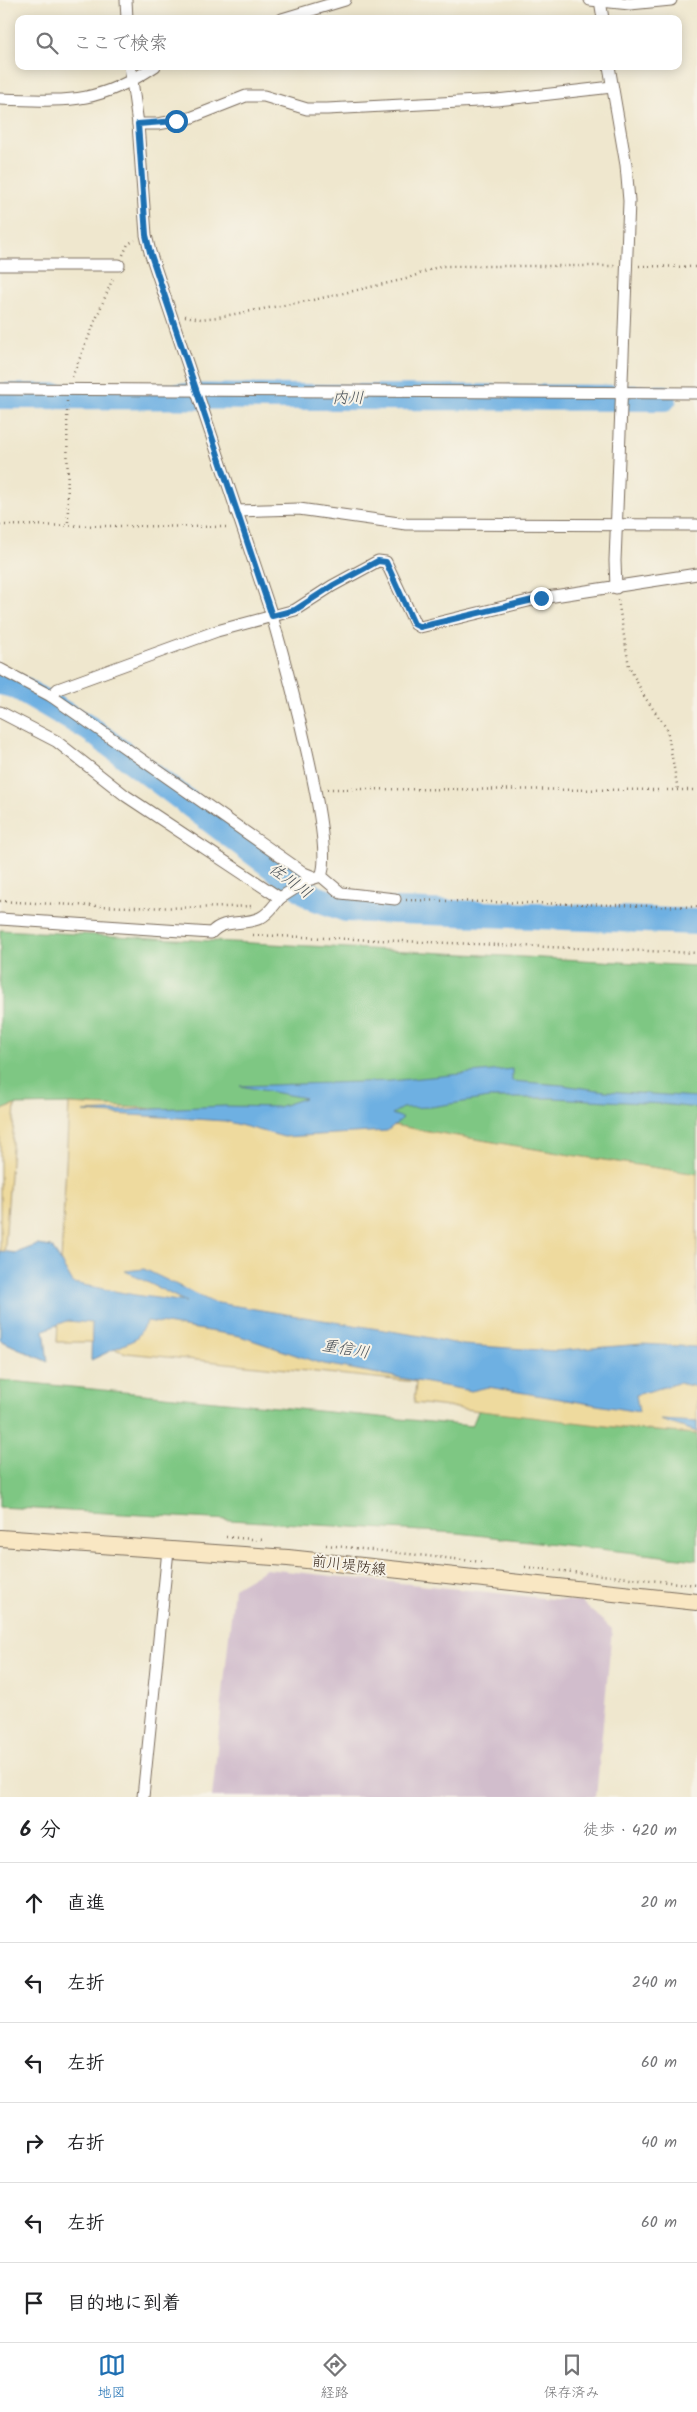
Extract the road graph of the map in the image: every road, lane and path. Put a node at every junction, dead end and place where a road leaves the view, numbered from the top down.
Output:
1 (126, 0) edge
2 (345, 0) edge
3 (671, 0) edge
4 (597, 1) edge
5 (127, 15) edge
6 (295, 15) edge
7 (602, 15) edge
8 (130, 70) edge
9 (149, 70) edge
10 (610, 70) edge
11 (131, 82) junction
12 (612, 87) junction
13 (0, 99) edge
14 (138, 124) junction
15 (146, 235) junction
16 (119, 265) junction
17 (0, 266) edge
18 (628, 266) junction
19 (697, 267) edge
20 (173, 315) junction
21 (0, 389) edge
22 (66, 390) junction
23 (197, 390) junction
24 (623, 392) junction
25 (697, 392) edge
26 (236, 512) junction
27 (0, 525) edge
28 (68, 525) junction
29 (697, 525) edge
30 (617, 526) junction
31 (241, 528) junction
32 (697, 574) edge
33 (616, 588) junction
34 (272, 616) junction
35 (0, 669) edge
36 (51, 696) junction
37 (0, 712) edge
38 (315, 790) junction
39 (678, 790) junction
40 (697, 790) edge
41 (314, 878) junction
42 (280, 899) junction
43 (396, 899) joint
44 (0, 901) edge
45 (697, 907) edge
46 (0, 919) edge
47 (251, 935) dead end
48 (697, 953) edge
49 (0, 1538) edge
50 (168, 1550) junction
51 (697, 1602) edge
52 (143, 1797) edge

1 - 5 street
2 - 6 street
3 - 4 street
4 - 7 street
8 - 11 street
9 - 11 street
10 - 12 street
11 - 13 street
11 - 14 street
12 - 14 street
12 - 18 street
14 - 15 street
15 - 16 path
15 - 20 street
16 - 17 street
16 - 22 path
18 - 19 path
18 - 20 path
18 - 24 street
20 - 23 street
21 - 22 street
22 - 23 street
22 - 28 path
23 - 24 street
23 - 26 street
24 - 25 street
24 - 30 street
26 - 30 street
26 - 31 street
27 - 28 path
28 - 31 path
29 - 30 street
30 - 33 street
31 - 34 street
32 - 33 street
33 - 34 street
33 - 39 path
34 - 36 street
34 - 38 street
35 - 36 street
36 - 41 street
37 - 42 street
38 - 39 path
38 - 41 street
39 - 40 path
41 - 42 street
41 - 43 street
42 - 44 path
42 - 46 street
43 - 45 path
47 - 48 path
49 - 50 street, 前川堤防線
50 - 51 street, 前川堤防線
50 - 52 street

